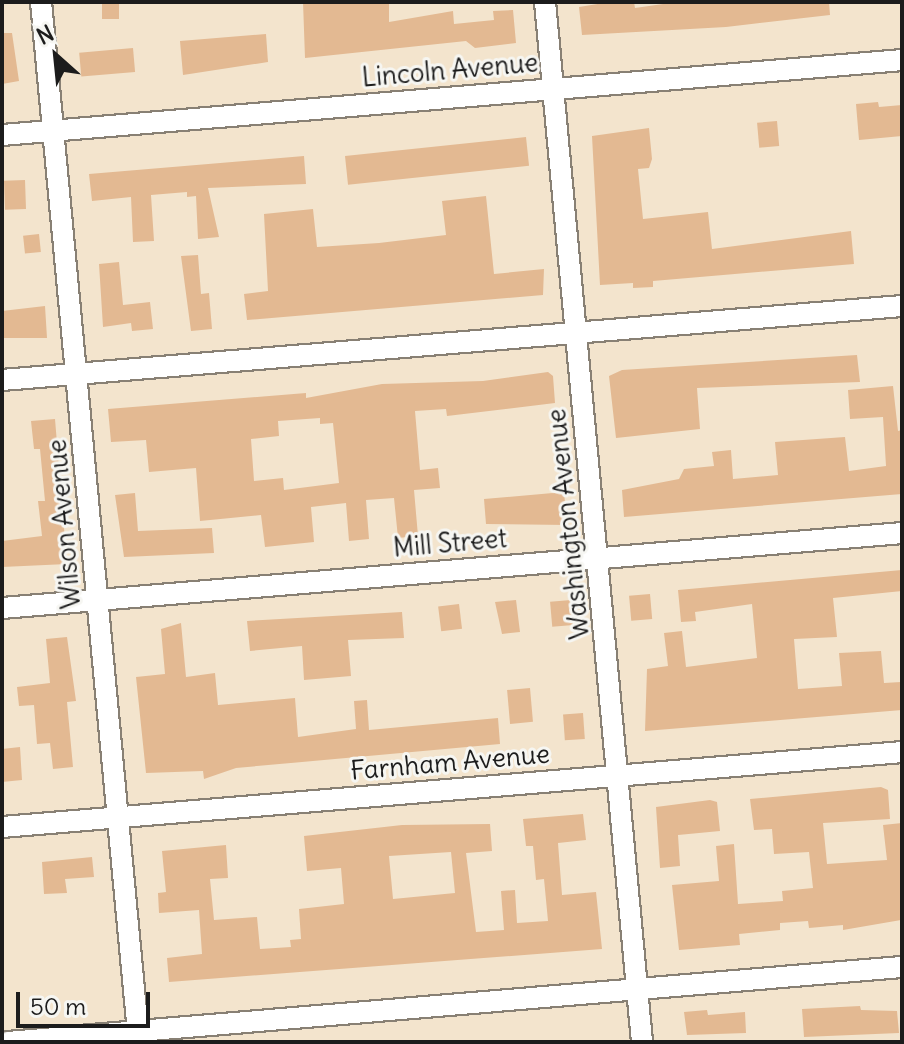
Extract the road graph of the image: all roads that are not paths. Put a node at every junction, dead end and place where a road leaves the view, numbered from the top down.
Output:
1 (41, 2) edge
2 (545, 2) edge
3 (902, 60) edge
4 (553, 87) junction
5 (53, 130) junction
6 (2, 135) edge
7 (902, 306) edge
8 (576, 335) junction
9 (77, 374) junction
10 (2, 380) edge
11 (902, 533) edge
12 (597, 557) junction
13 (97, 600) junction
14 (2, 608) edge
15 (902, 752) edge
16 (619, 773) junction
17 (119, 817) junction
18 (2, 827) edge
19 (902, 967) edge
20 (637, 989) junction
21 (139, 1037) edge
22 (8, 1042) edge
23 (642, 1042) edge

1 - 5 street, Wilson Avenue
2 - 4 street, Washington Avenue
3 - 4 street, Lincoln Avenue
4 - 5 street, Lincoln Avenue
4 - 8 street, Washington Avenue
5 - 6 street, Lincoln Avenue
5 - 9 street, Wilson Avenue
7 - 8 street
8 - 9 street
8 - 12 street, Washington Avenue
9 - 10 street
9 - 13 street, Wilson Avenue
11 - 12 street, Mill Street
12 - 13 street, Mill Street
12 - 16 street, Washington Avenue
13 - 14 street, Mill Street
13 - 17 street, Wilson Avenue
15 - 16 street, Farnham Avenue
16 - 17 street, Farnham Avenue
16 - 20 street, Washington Avenue
17 - 18 street, Farnham Avenue
17 - 21 street, Wilson Avenue
19 - 20 street
20 - 21 street
20 - 23 street, Washington Avenue
21 - 22 street

